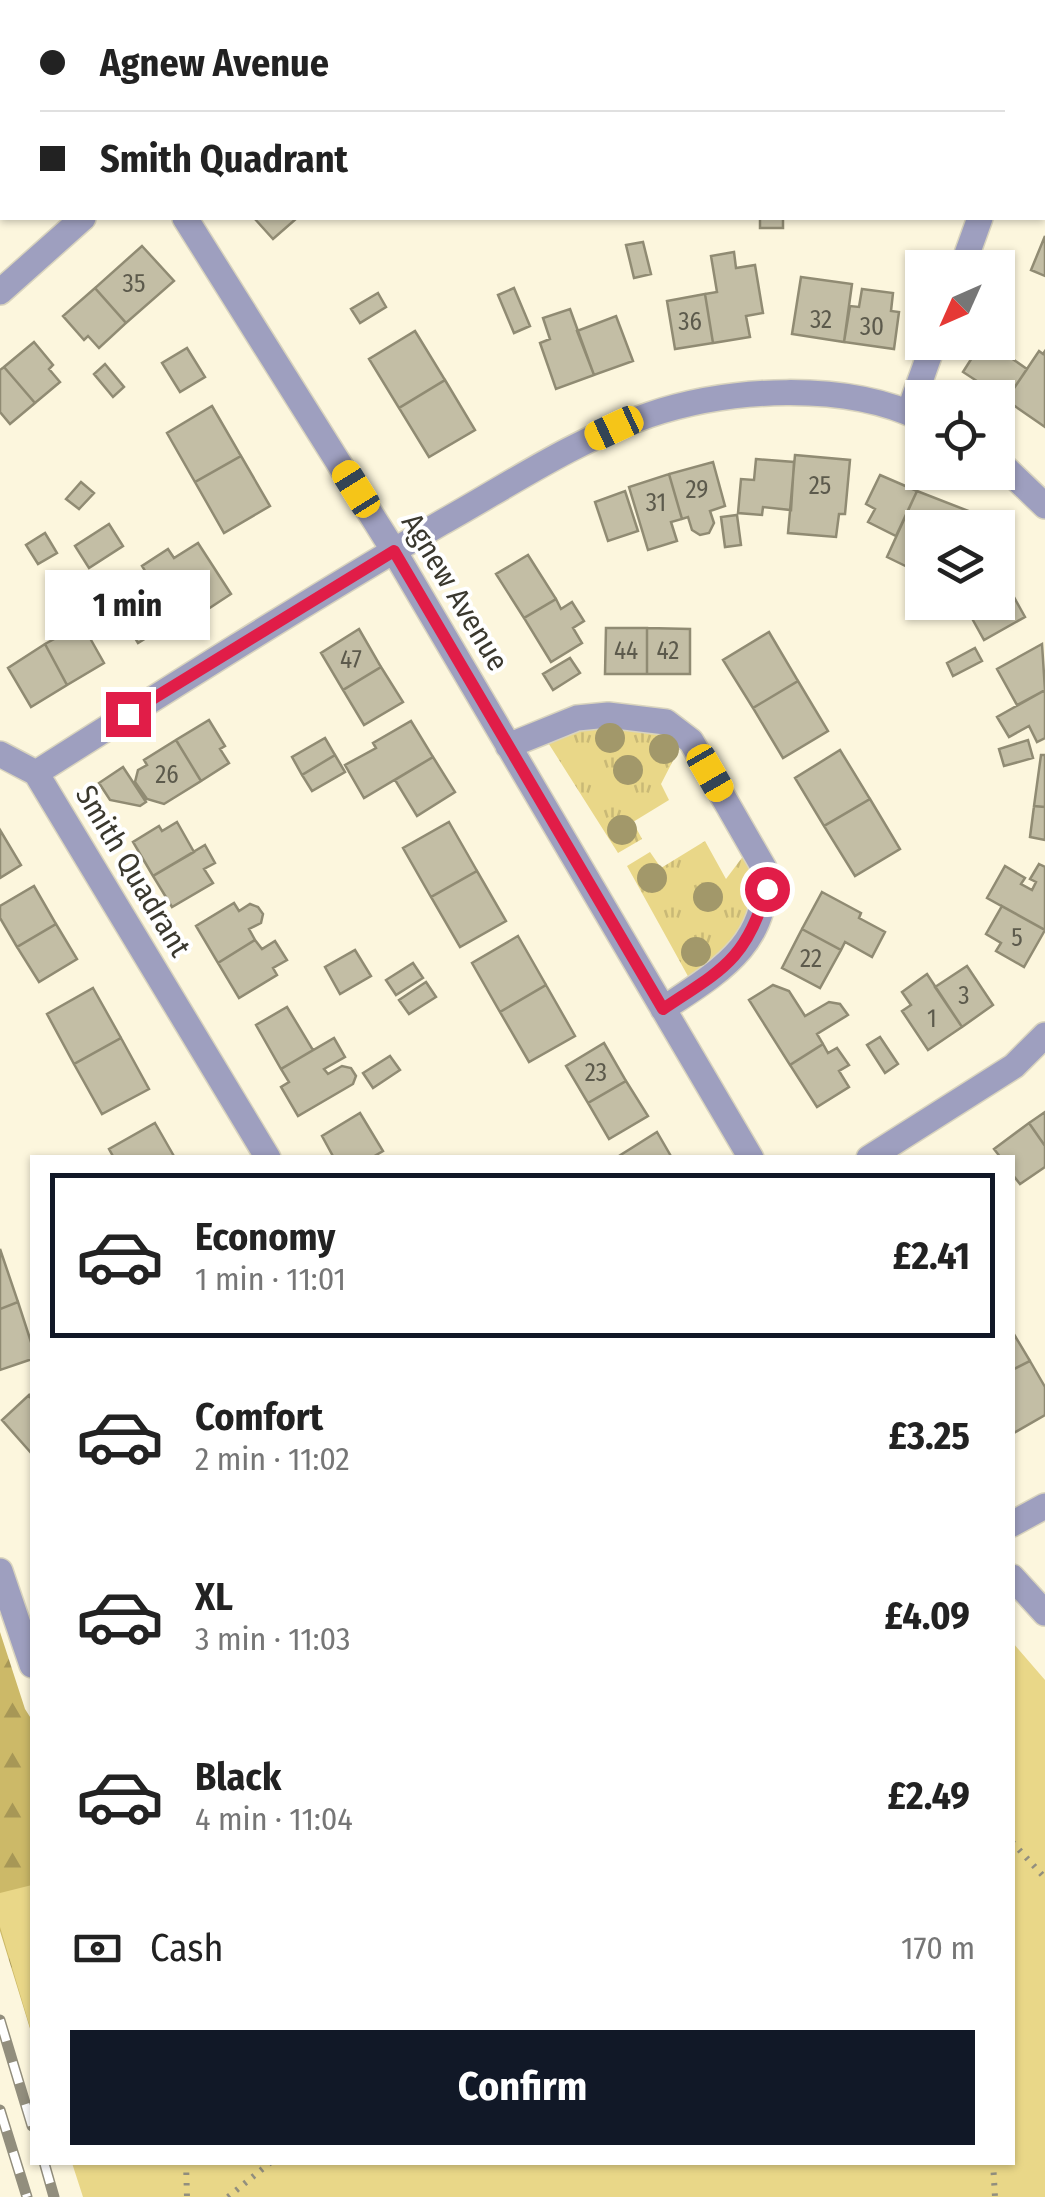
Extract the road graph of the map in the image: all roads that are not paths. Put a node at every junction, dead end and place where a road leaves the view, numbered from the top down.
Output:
1 (81, 220) edge
2 (186, 220) edge
3 (979, 220) edge
4 (968, 250) edge
5 (0, 292) edge
6 (905, 412) edge
7 (1015, 477) edge
8 (1045, 506) edge
9 (394, 551) junction
10 (508, 746) junction
11 (0, 754) edge
12 (36, 773) junction
13 (663, 1009) junction
14 (1045, 1035) edge
15 (266, 1155) edge
16 (749, 1155) edge
17 (875, 1155) edge
18 (1045, 1506) edge
19 (1015, 1522) edge
20 (0, 1571) edge
21 (1015, 1579) edge
22 (1045, 1613) edge
23 (30, 1659) edge

1 - 5 street
2 - 9 street, Agnew Avenue
3 - 4 street
6 - 9 street, Smith Quadrant
7 - 8 street
9 - 10 street, Agnew Avenue
9 - 12 street, Smith Quadrant
10 - 13 street, Agnew Avenue
10 - 13 street
11 - 12 street
12 - 15 street, Smith Quadrant
13 - 16 street, Agnew Avenue
14 - 17 street
18 - 19 street
20 - 23 street
21 - 22 street

